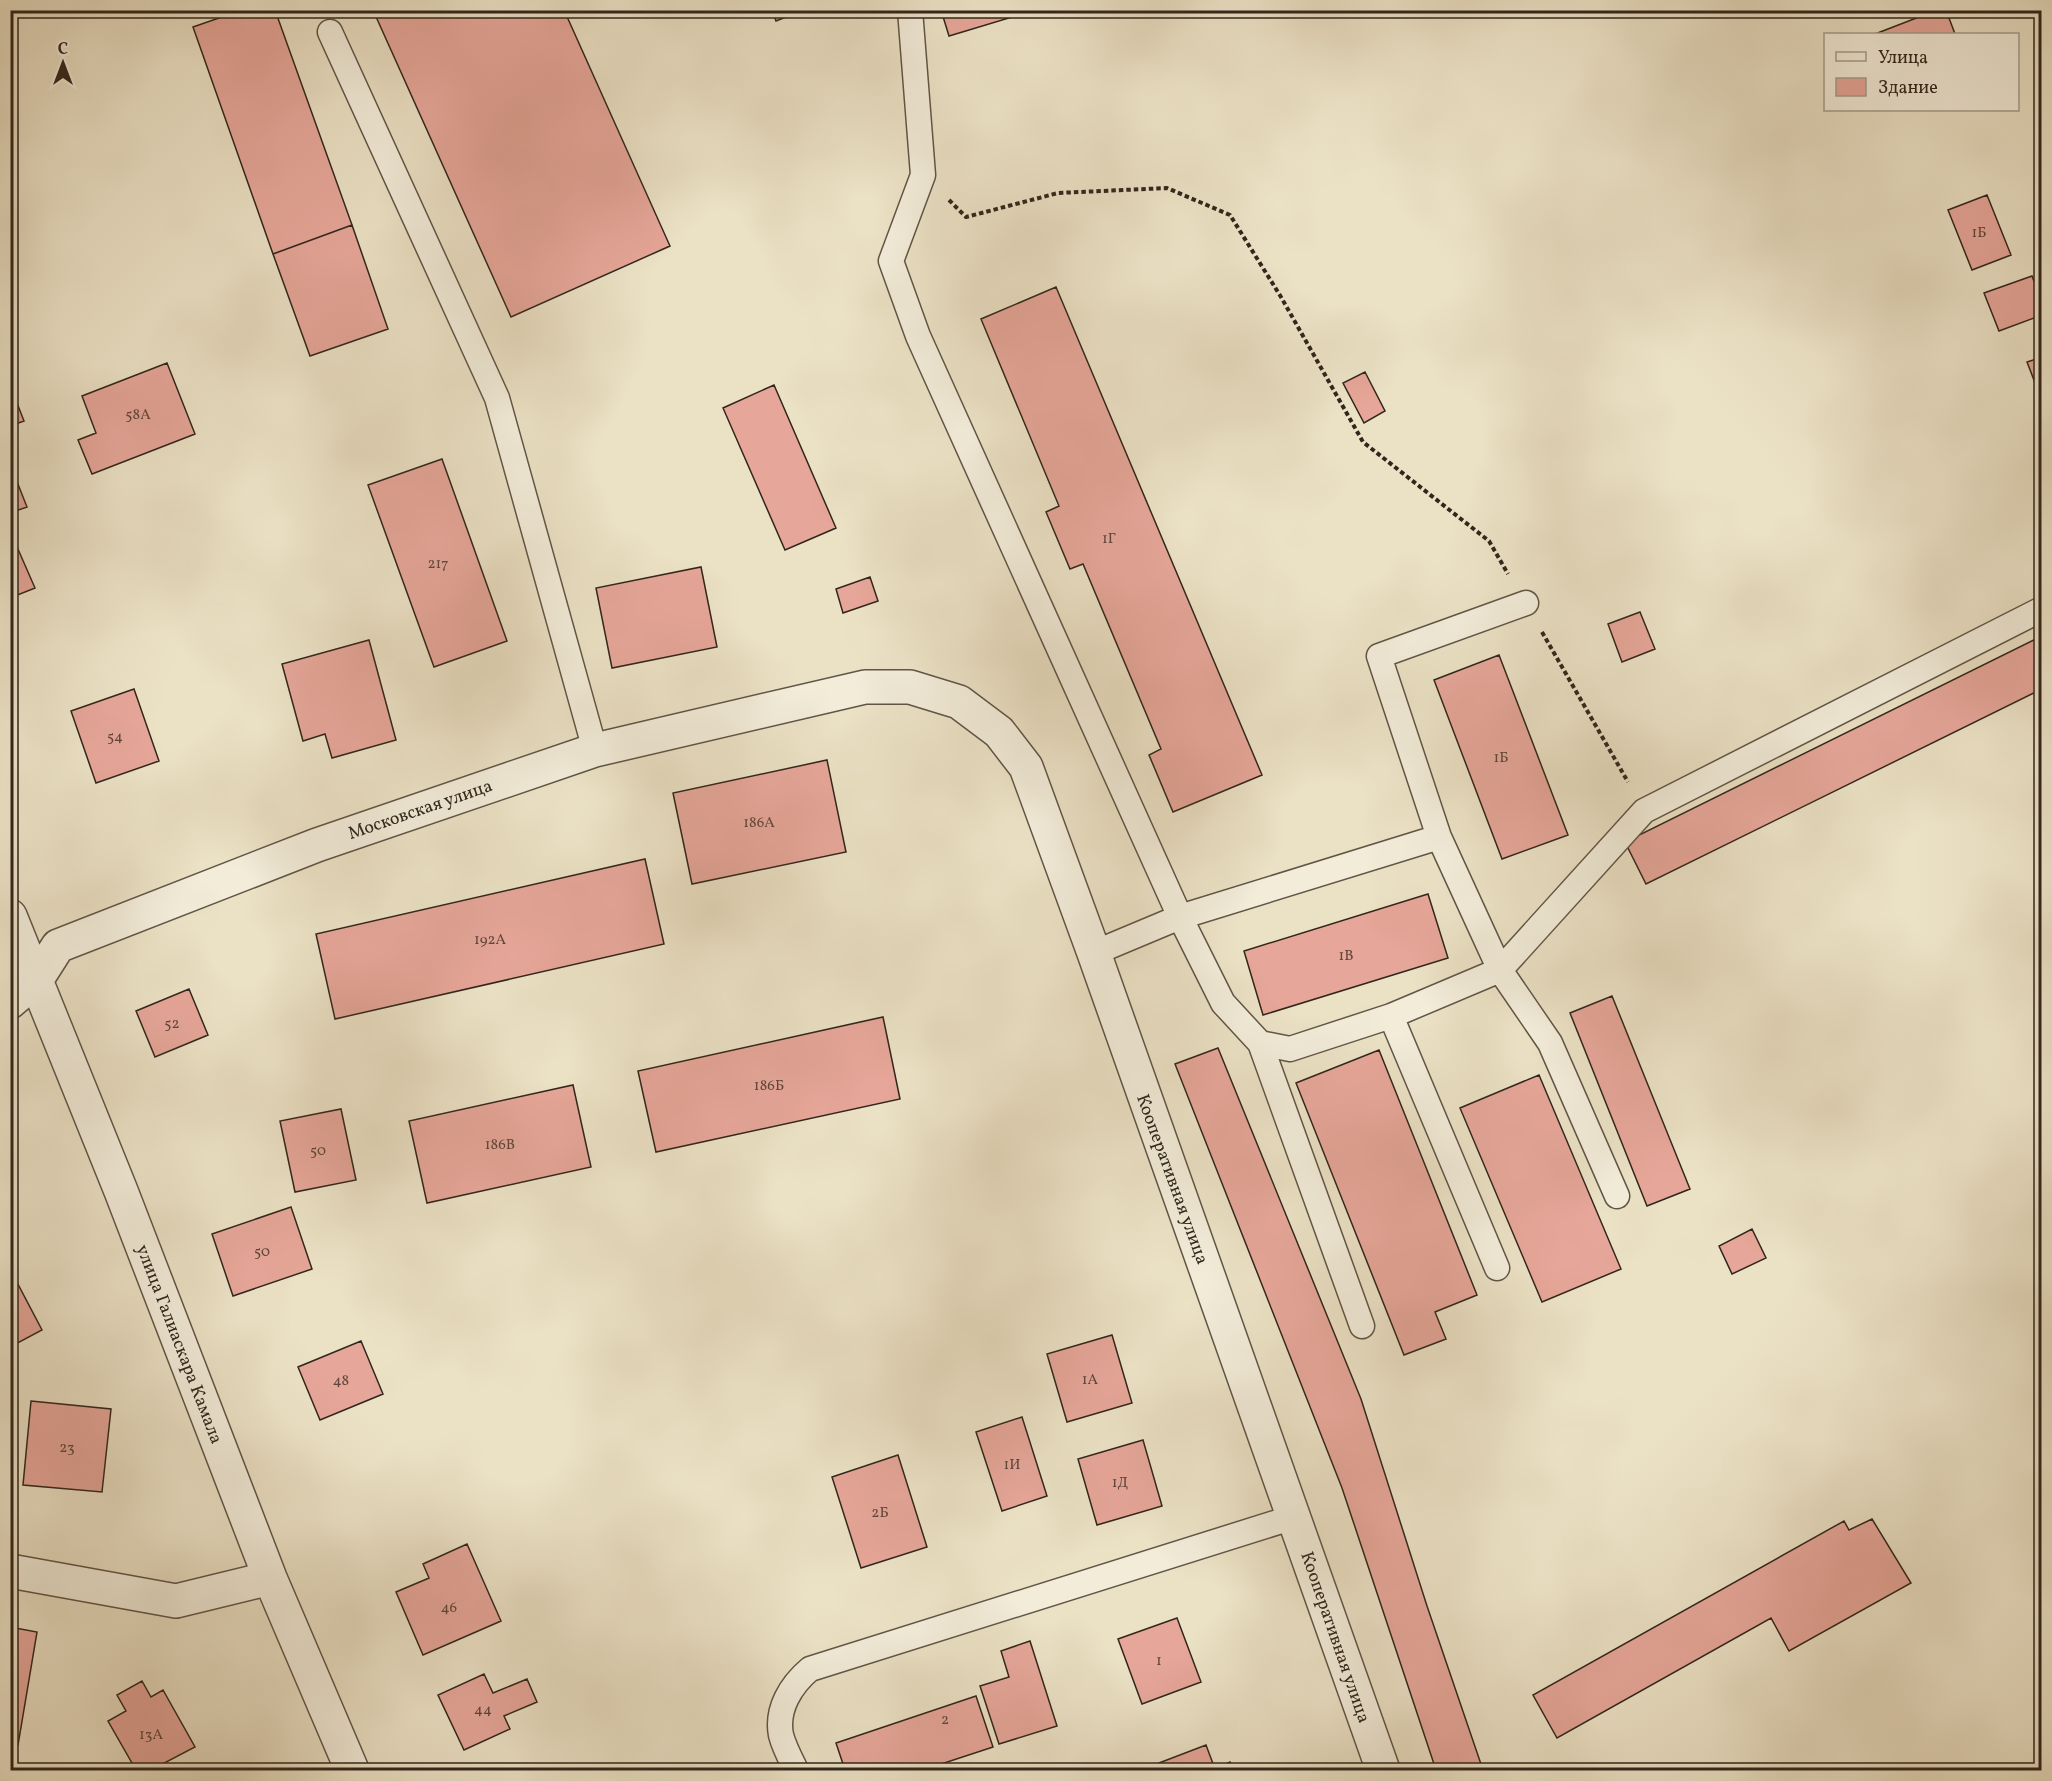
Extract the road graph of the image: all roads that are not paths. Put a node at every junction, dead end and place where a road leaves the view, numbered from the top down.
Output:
1 (910, 10) edge
2 (330, 32) dead end
3 (1526, 603) road end
4 (2042, 609) edge
5 (865, 687) joint
6 (595, 750) junction
7 (1439, 837) junction
8 (10, 916) edge
9 (1180, 917) junction
10 (1094, 953) junction
11 (1500, 970) junction
12 (37, 980) junction
13 (10, 1002) edge
14 (1391, 1016) junction
15 (1260, 1043) junction
16 (1617, 1196) dead end
17 (1497, 1268) dead end
18 (1362, 1326) dead end
19 (1294, 1516) junction
20 (10, 1571) edge
21 (270, 1578) junction
22 (352, 1770) edge
23 (796, 1770) edge
24 (1383, 1770) edge

1 - 9 lane
2 - 6 lane
3 - 7 lane
4 - 11 lane
5 - 6 street, Московская улица
5 - 10 street, Кооперативная улица
6 - 12 street, Московская улица
7 - 9 lane
7 - 11 lane
8 - 12 street, улица Галиаскара Камала
9 - 10 lane
9 - 15 lane
10 - 19 street, Кооперативная улица
11 - 14 lane
11 - 16 lane
12 - 13 street, Московская улица
12 - 21 street, улица Галиаскара Камала
14 - 15 lane
14 - 17 lane
15 - 18 lane
19 - 23 lane
19 - 24 street, Кооперативная улица
20 - 21 street
21 - 22 street, улица Галиаскара Камала

